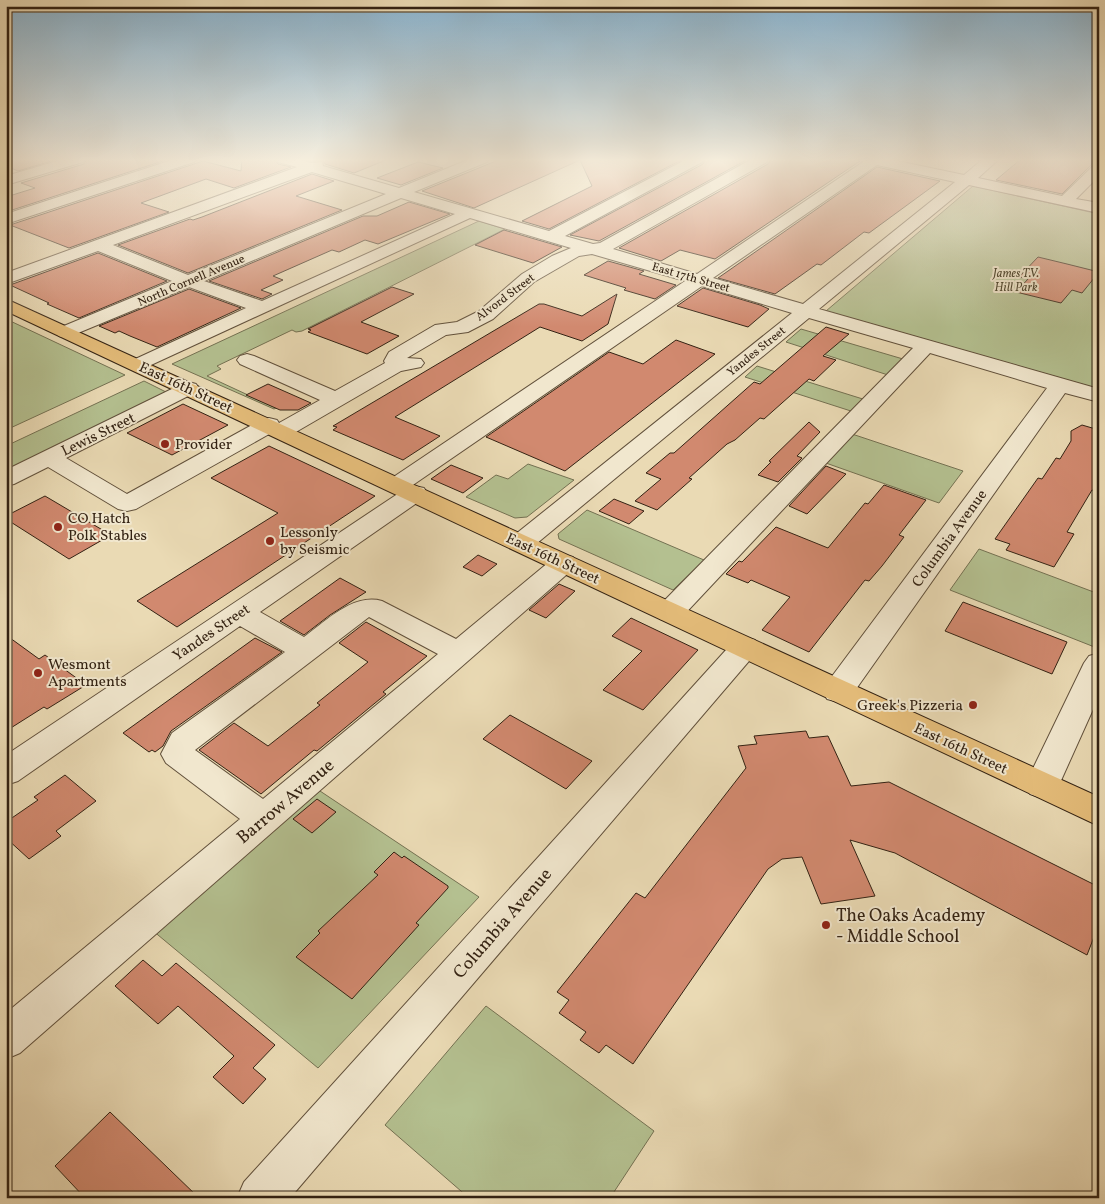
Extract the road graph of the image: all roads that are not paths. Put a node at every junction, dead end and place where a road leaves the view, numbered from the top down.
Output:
1 (180, 215) edge
2 (347, 215) edge
3 (464, 215) edge
4 (476, 215) edge
5 (592, 215) edge
6 (662, 215) edge
7 (792, 215) edge
8 (923, 215) edge
9 (551, 237) junction
10 (98, 245) junction
11 (595, 249) junction
12 (6, 279) edge
13 (698, 280) junction
14 (188, 281) junction
15 (6, 304) edge
16 (263, 308) junction
17 (805, 311) junction
18 (66, 332) junction
19 (926, 346) junction
20 (247, 360) dead end
21 (138, 365) junction
22 (1060, 385) junction
23 (189, 388) junction
24 (1099, 396) edge
25 (336, 399) junction
26 (275, 428) junction
27 (49, 458) junction
28 (6, 479) edge
29 (406, 489) junction
30 (521, 543) junction
31 (564, 564) junction
32 (670, 612) junction
33 (239, 613) junction
34 (745, 648) junction
35 (306, 651) junction
36 (459, 653) junction
37 (1099, 663) edge
38 (838, 691) junction
39 (6, 772) edge
40 (1042, 785) junction
41 (1099, 812) edge
42 (264, 819) junction
43 (6, 1039) edge
44 (260, 1198) edge

1 - 10 street
2 - 14 street, North Cornell Avenue
3 - 16 street
4 - 9 street, East 17th Street
5 - 9 street
6 - 11 street, Alvord Street
7 - 13 street, Yandes Street
8 - 17 street, Yandes Street
9 - 11 street, East 17th Street
10 - 12 street
10 - 14 street
11 - 13 street, East 17th Street
11 - 25 street, Alvord Street
13 - 17 street, East 17th Street
13 - 29 street, Yandes Street
14 - 16 street
14 - 18 street, North Cornell Avenue
15 - 18 main road, East 16th Street
16 - 21 street
17 - 19 street, East 17th Street
17 - 30 street, Yandes Street
18 - 21 main road, East 16th Street
19 - 22 street, East 17th Street
19 - 32 street
20 - 25 street
21 - 23 main road, East 16th Street
22 - 24 street, East 17th Street
22 - 38 street, Columbia Avenue
23 - 26 main road, East 16th Street
23 - 27 street, Lewis Street
25 - 26 street, Alvord Street
26 - 27 street, Alvord Street
26 - 29 main road, East 16th Street
27 - 28 street, Lewis Street
29 - 30 main road, East 16th Street
29 - 33 street, Yandes Street
30 - 31 main road, East 16th Street
31 - 32 main road, East 16th Street
31 - 36 street, Barrow Avenue
32 - 34 main road, East 16th Street
33 - 35 street
33 - 39 street, Yandes Street
34 - 38 main road, East 16th Street
34 - 44 street, Columbia Avenue
35 - 36 street
35 - 42 street
36 - 42 street, Barrow Avenue
37 - 40 street
38 - 40 main road, East 16th Street
40 - 41 main road, East 16th Street
42 - 43 street, Barrow Avenue

